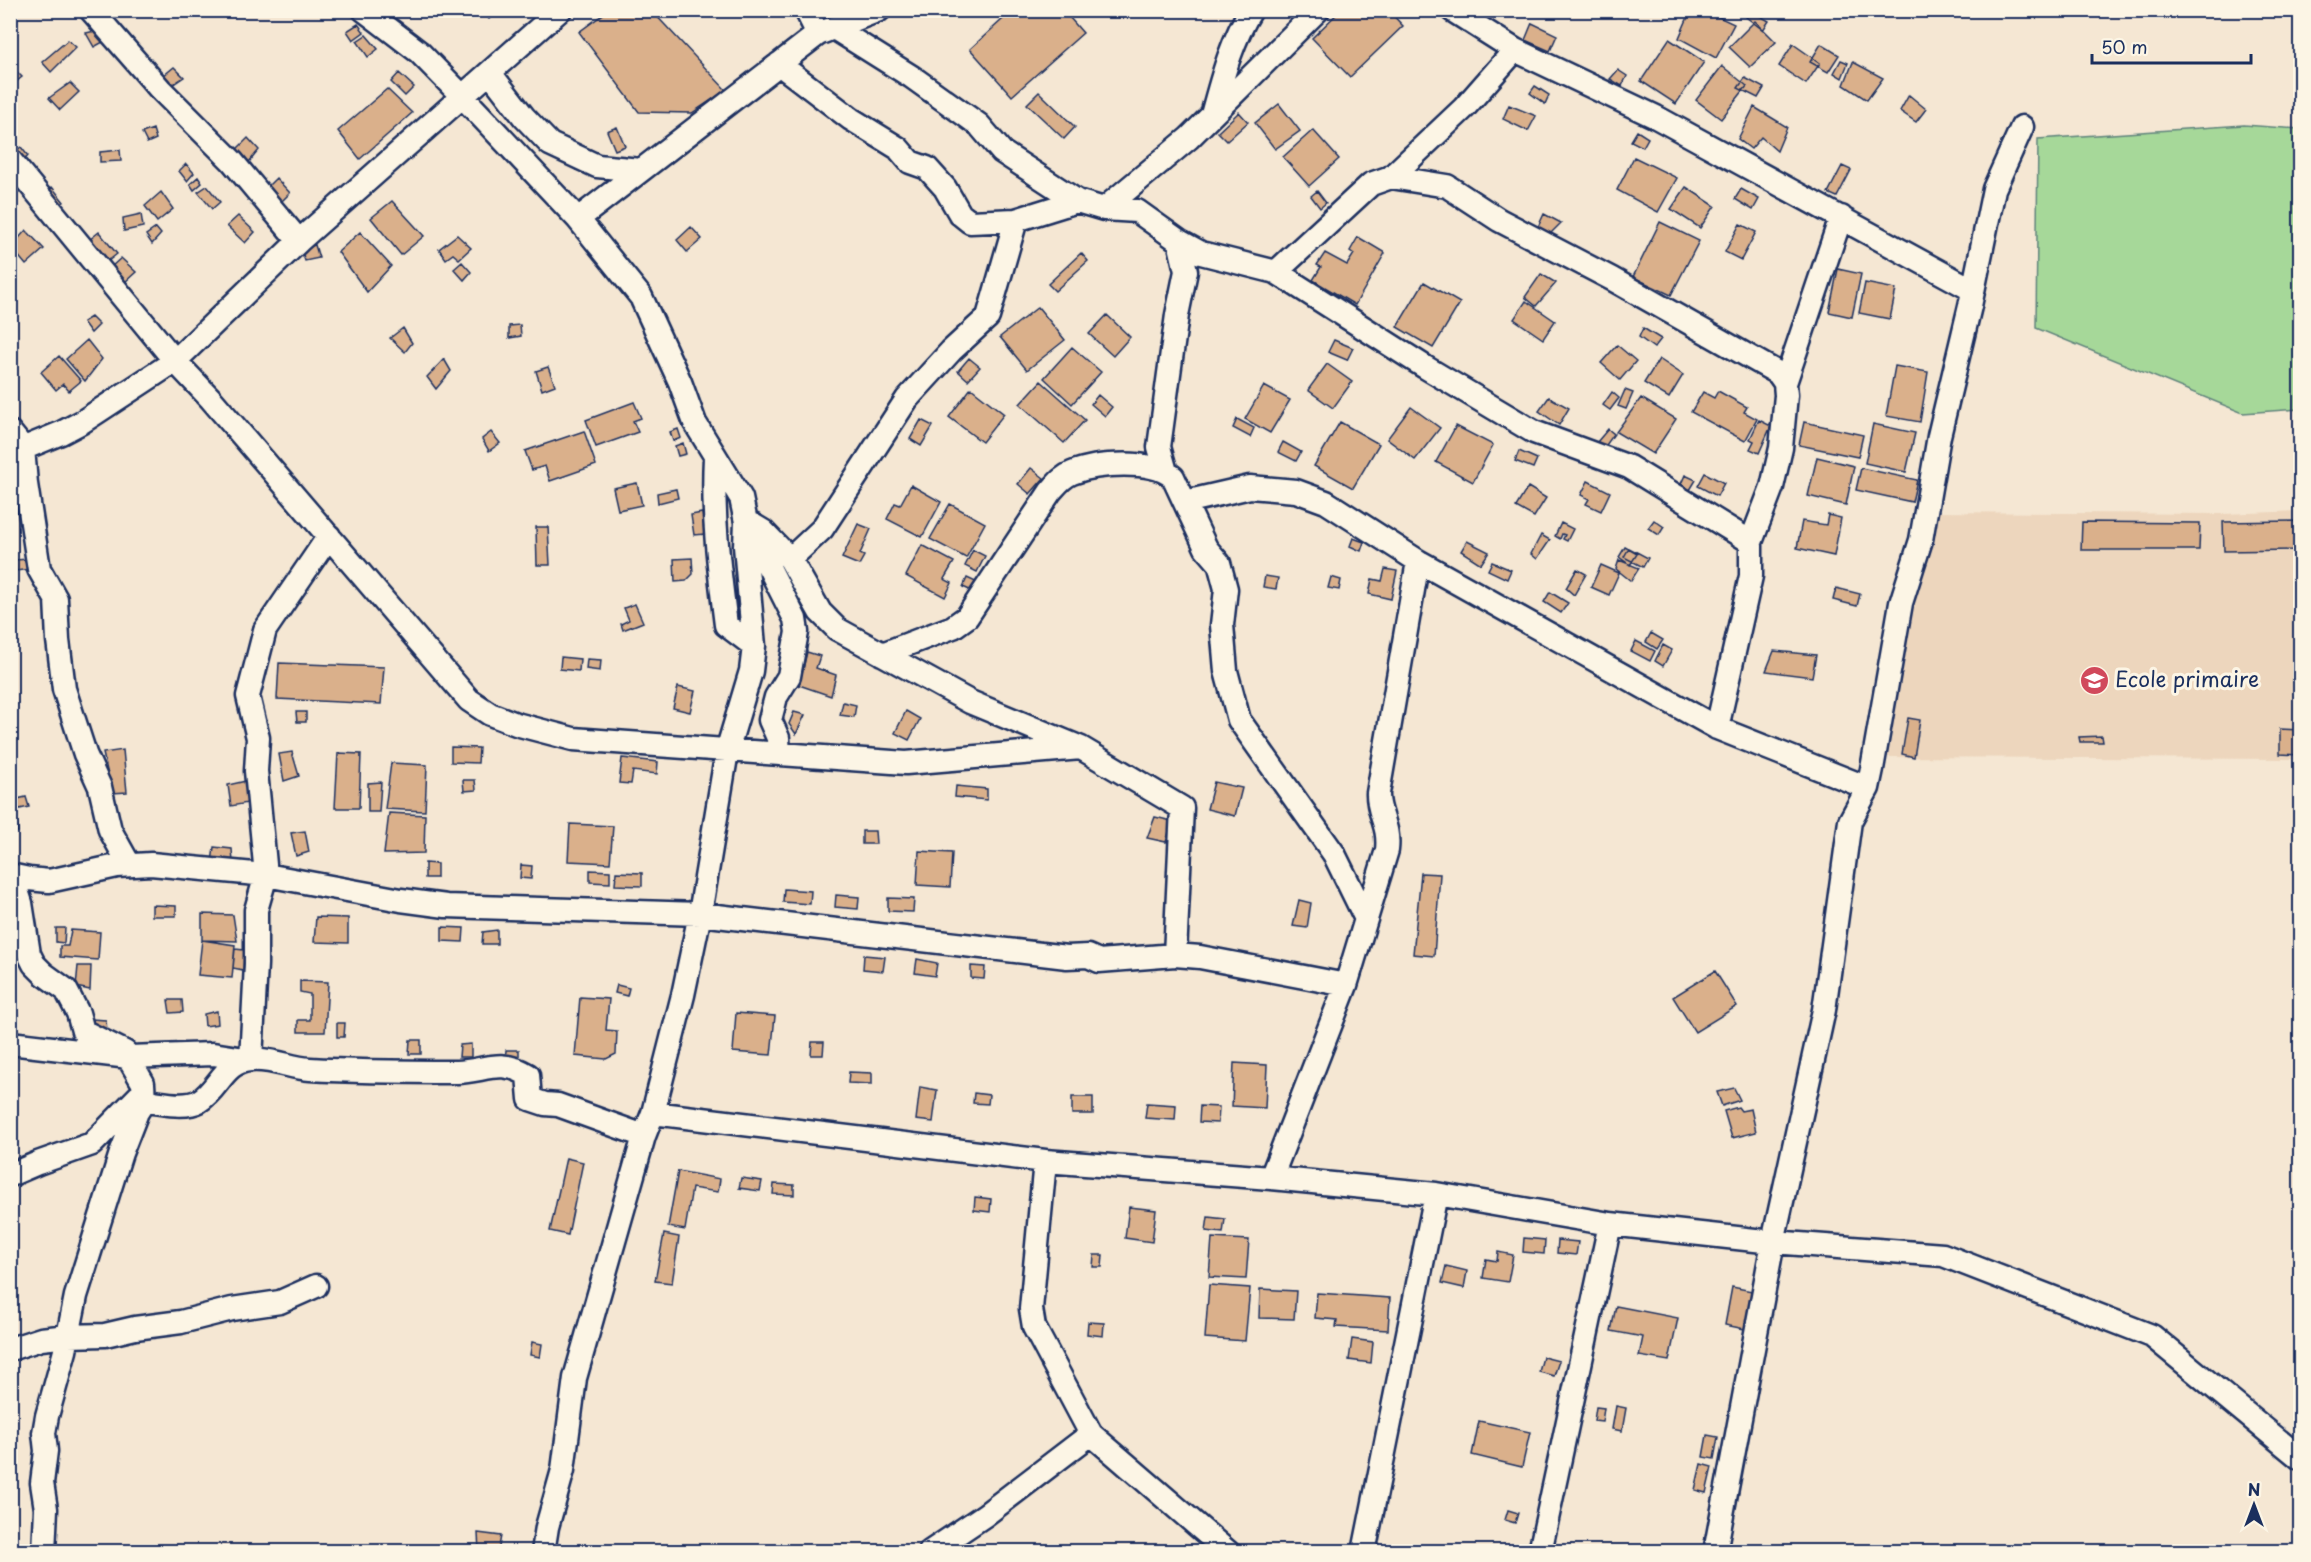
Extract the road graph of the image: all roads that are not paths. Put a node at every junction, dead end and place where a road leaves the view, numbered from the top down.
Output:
1 (91, 10) edge
2 (364, 10) edge
3 (560, 10) edge
4 (806, 10) edge
5 (879, 10) edge
6 (1251, 10) edge
7 (1318, 10) edge
8 (1452, 10) edge
9 (826, 31) junction
10 (1515, 50) junction
11 (779, 64) junction
12 (490, 73) junction
13 (463, 97) junction
14 (1212, 116) junction
15 (2022, 127) dead end
16 (539, 133) junction
17 (517, 154) junction
18 (10, 160) edge
19 (641, 170) junction
20 (1391, 177) junction
21 (1077, 201) junction
22 (1104, 209) junction
23 (1841, 217) junction
24 (578, 219) junction
25 (1016, 220) junction
26 (299, 241) junction
27 (1179, 241) junction
28 (1276, 272) junction
29 (1973, 290) junction
30 (175, 361) junction
31 (1785, 383) junction
32 (15, 445) edge
33 (715, 458) junction
34 (1166, 472) junction
35 (1185, 502) junction
36 (746, 522) junction
37 (328, 536) junction
38 (1751, 542) junction
39 (790, 559) junction
40 (1418, 561) junction
41 (754, 646) junction
42 (882, 654) junction
43 (1717, 728) junction
44 (1081, 748) junction
45 (727, 751) junction
46 (779, 754) junction
47 (1868, 788) junction
48 (129, 864) junction
49 (11, 875) edge
50 (266, 875) junction
51 (16, 908) edge
52 (700, 914) junction
53 (1366, 919) junction
54 (1175, 955) junction
55 (1346, 985) junction
56 (10, 1043) edge
57 (129, 1058) junction
58 (251, 1060) junction
59 (144, 1096) junction
60 (653, 1113) junction
61 (644, 1136) junction
62 (1045, 1161) junction
63 (10, 1175) edge
64 (1271, 1178) junction
65 (1436, 1194) junction
66 (1610, 1224) junction
67 (1773, 1242) junction
68 (316, 1286) dead end
69 (68, 1336) junction
70 (10, 1348) edge
71 (1092, 1434) junction
72 (2301, 1458) edge
73 (937, 1550) edge
74 (44, 1551) edge
75 (543, 1551) edge
76 (1228, 1551) edge
77 (1364, 1551) edge
78 (1540, 1551) edge
79 (1715, 1551) edge

1 - 26 street
2 - 13 street
3 - 12 street
4 - 9 street
5 - 9 street
6 - 14 street
7 - 14 street
8 - 10 street
9 - 11 street
9 - 21 street
10 - 20 street
10 - 23 street
11 - 19 street
11 - 25 street
12 - 13 street
12 - 16 street
13 - 17 street
13 - 26 street
14 - 22 street
15 - 29 street
16 - 17 street
16 - 19 street
17 - 24 street
18 - 30 street
19 - 24 street
20 - 28 street
20 - 31 street
21 - 22 street
21 - 25 street
22 - 27 street
23 - 29 street
23 - 31 street
24 - 33 street
25 - 39 street
26 - 30 street
27 - 28 street
27 - 34 street
28 - 38 street
29 - 47 street
30 - 32 street
30 - 37 street
31 - 38 street
32 - 48 street
33 - 36 street
33 - 41 street
34 - 35 street
34 - 42 street
35 - 40 street
35 - 53 street
36 - 39 street
36 - 41 street
36 - 46 street
37 - 45 street
37 - 50 street
38 - 43 street
39 - 42 street
40 - 43 street
40 - 53 street
41 - 45 street
42 - 44 street
43 - 47 street
44 - 46 street
44 - 54 street
45 - 46 street
45 - 52 street
47 - 67 street
48 - 49 street
48 - 50 street
49 - 51 street
50 - 52 street
50 - 58 street
51 - 57 street
52 - 54 street
52 - 60 street
53 - 55 street
54 - 55 street
55 - 64 street
56 - 57 street
57 - 58 street
57 - 59 street
58 - 59 street
58 - 61 street
59 - 63 street
59 - 69 street
60 - 61 street
60 - 62 street
61 - 75 street
62 - 64 street
62 - 71 street
64 - 65 street
65 - 66 street
65 - 77 street
66 - 67 street
66 - 78 street
67 - 72 street
67 - 79 street
68 - 69 street
69 - 70 street
69 - 74 street
71 - 73 street
71 - 76 street

